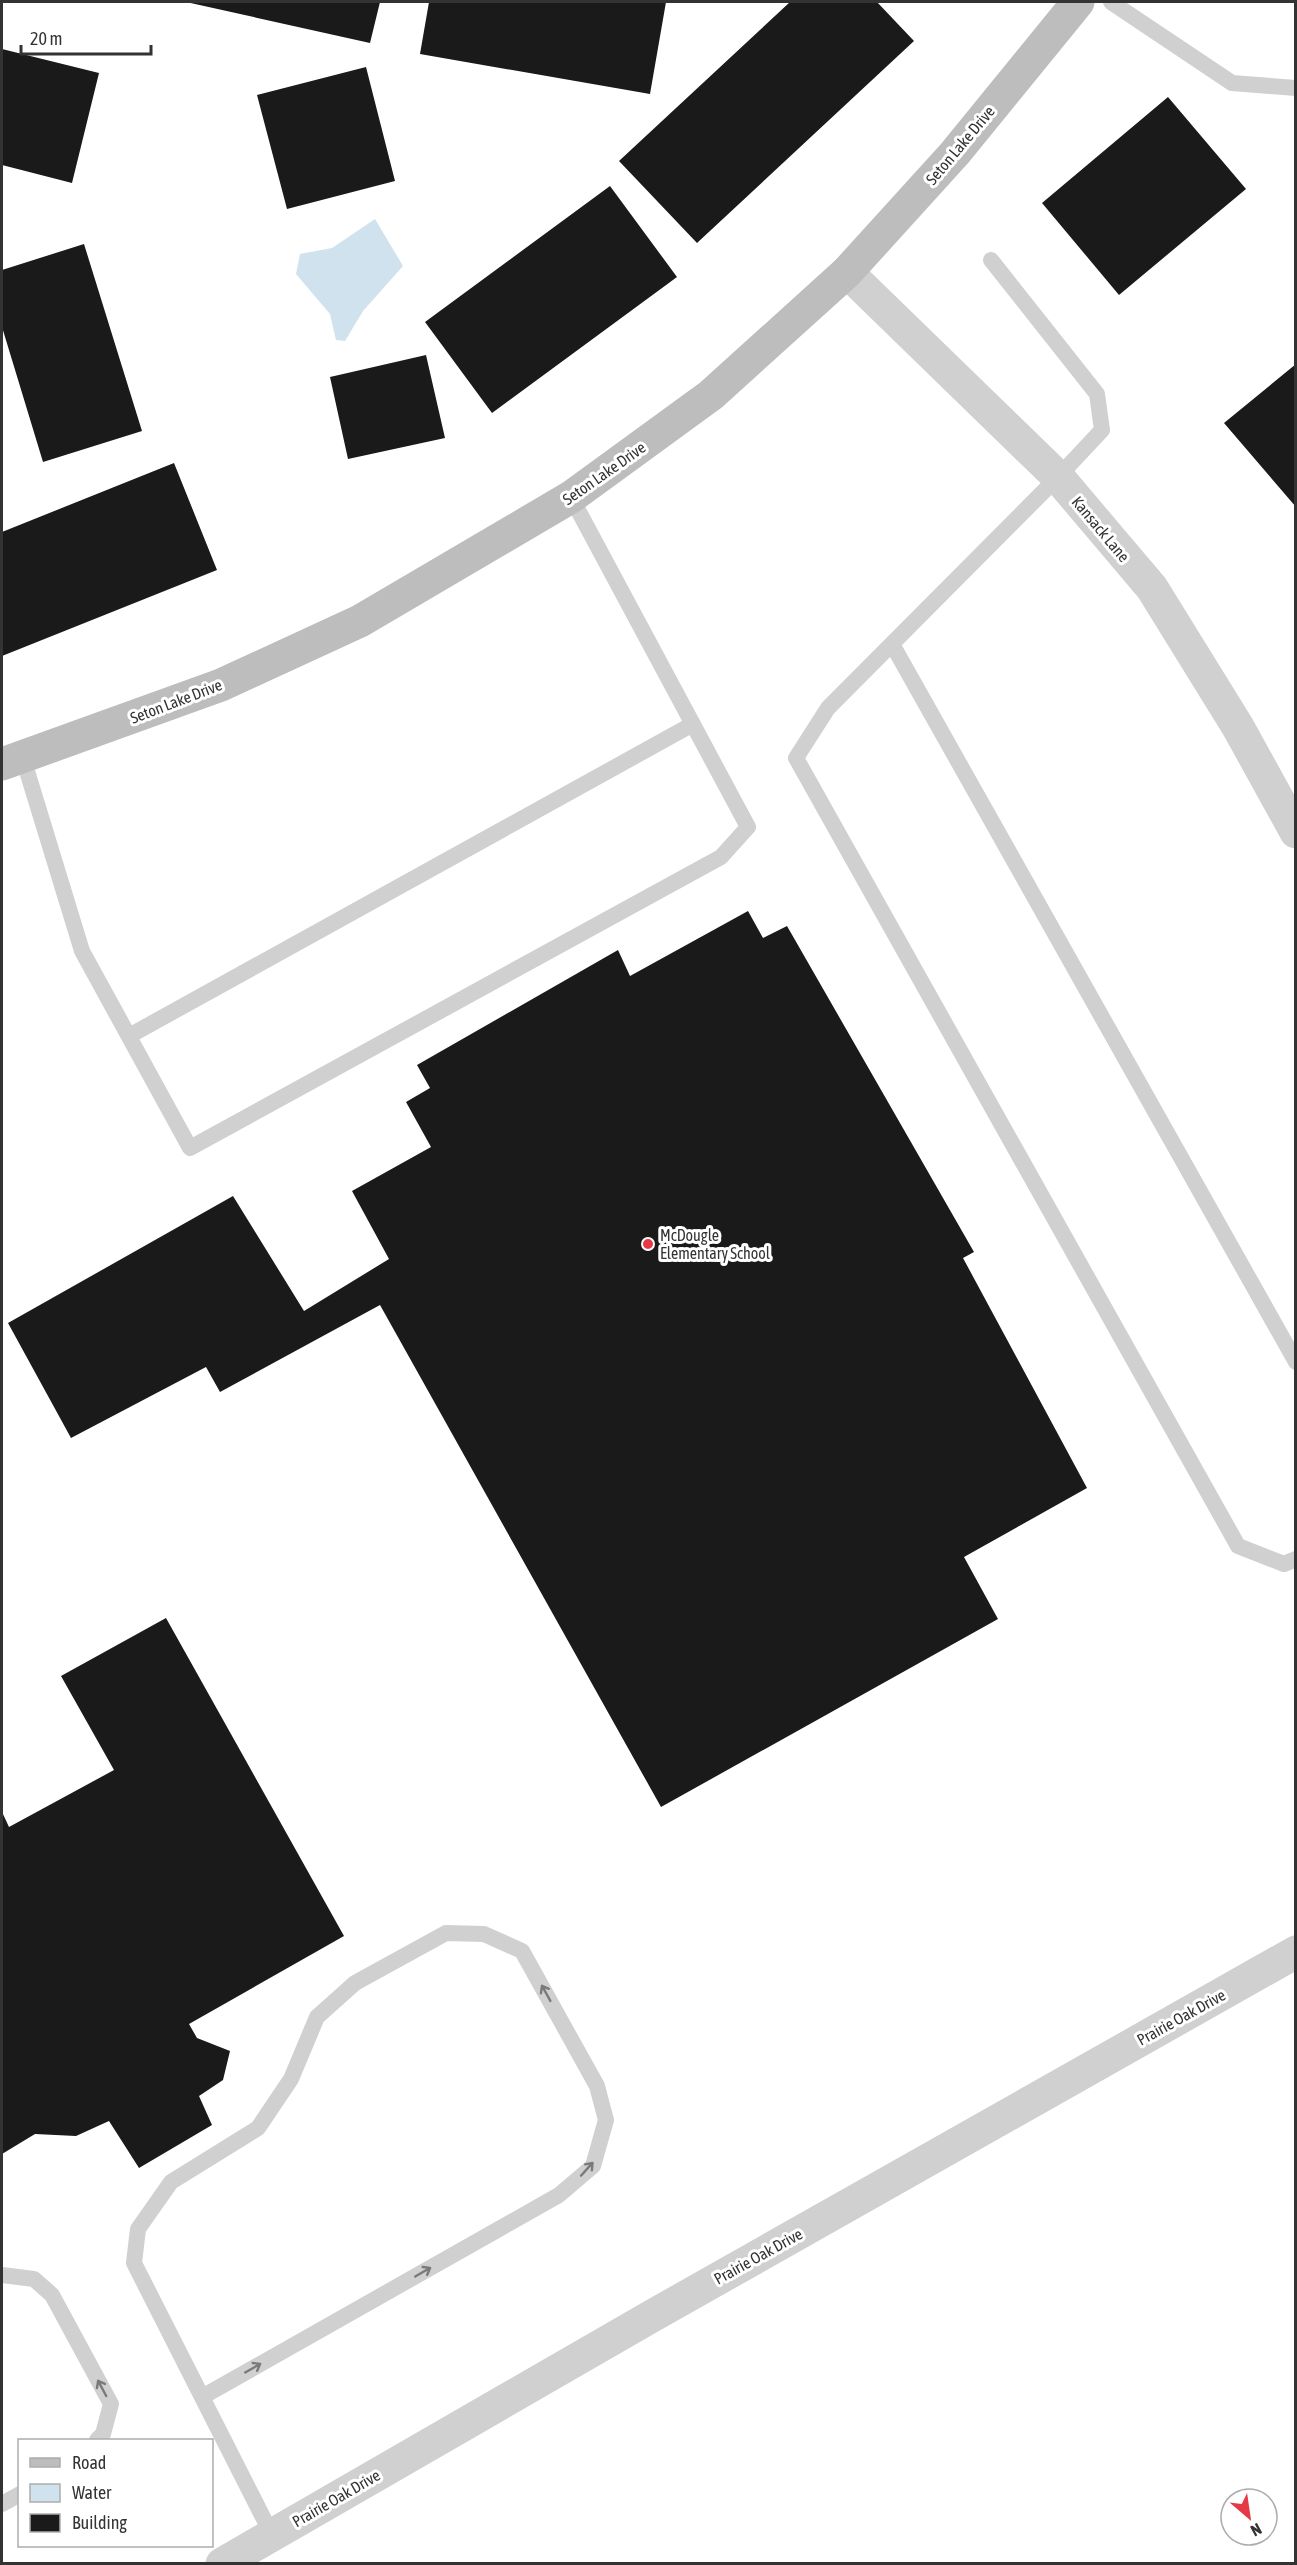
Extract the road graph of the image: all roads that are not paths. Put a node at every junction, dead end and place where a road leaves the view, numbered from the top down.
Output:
1 (1078, 2) edge
2 (1111, 2) edge
3 (1296, 88) edge
4 (991, 260) dead end
5 (847, 272) junction
6 (1058, 477) junction
7 (571, 497) junction
8 (892, 644) junction
9 (693, 724) junction
10 (13, 761) edge
11 (1296, 832) edge
12 (129, 1036) junction
13 (1296, 1362) edge
14 (1296, 1559) edge
15 (1296, 1952) edge
16 (2, 2275) edge
17 (202, 2397) junction
18 (98, 2439) edge
19 (18, 2495) edge
20 (2, 2504) edge
21 (273, 2535) junction
22 (222, 2564) edge

1 - 5 street, Seton Lake Drive
2 - 3 lane
4 - 6 lane
5 - 6 street, Kansack Lane
5 - 7 street, Seton Lake Drive
6 - 8 lane
6 - 11 street, Kansack Lane
7 - 9 lane
7 - 10 street, Seton Lake Drive
8 - 13 lane
8 - 14 lane
9 - 12 lane
9 - 12 lane
10 - 12 lane
15 - 21 street, Prairie Oak Drive
18 -> 16 lane
17 -> 17 lane
17 - 21 lane
19 - 20 lane
21 - 22 street, Prairie Oak Drive

